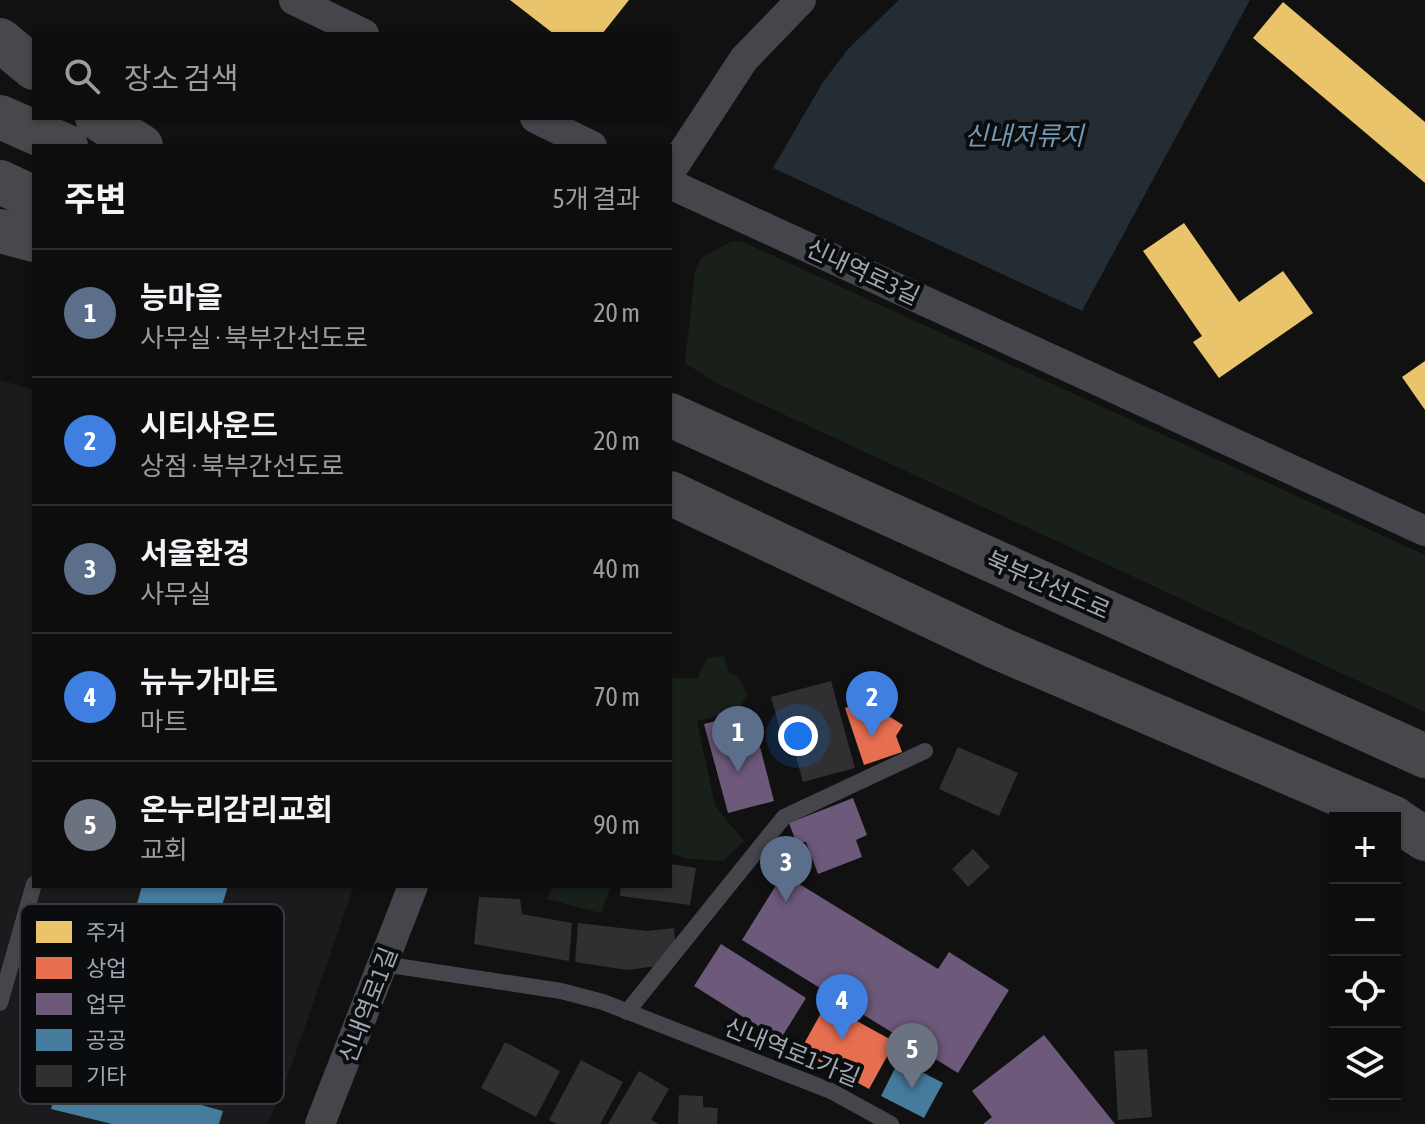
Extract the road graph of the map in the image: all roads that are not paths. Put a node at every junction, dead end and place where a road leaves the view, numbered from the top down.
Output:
1 (294, 0) edge
2 (801, 0) edge
3 (360, 32) edge
4 (0, 40) edge
5 (32, 66) edge
6 (0, 117) edge
7 (100, 120) edge
8 (539, 120) edge
9 (61, 144) edge
10 (138, 144) edge
11 (588, 144) edge
12 (672, 169) edge
13 (0, 182) edge
14 (672, 185) edge
15 (32, 197) edge
16 (0, 231) edge
17 (32, 239) edge
18 (672, 416) edge
19 (672, 494) edge
20 (1425, 531) edge
21 (925, 751) dead end
22 (1425, 756) edge
23 (1380, 812) edge
24 (1401, 822) edge
25 (1425, 836) edge
26 (412, 888) edge
27 (20, 933) edge
28 (383, 964) junction
29 (0, 1003) edge
30 (627, 1012) junction
31 (320, 1124) edge
32 (891, 1124) edge

1 - 3 street
2 - 12 street
4 - 5 highway
6 - 9 highway
7 - 10 highway
8 - 11 street
13 - 15 highway
14 - 20 street, 신내역로3길
16 - 17 highway
18 - 22 highway, 북부간선도로
19 - 23 highway
21 - 30 lane
24 - 25 highway
26 - 28 street, 신내역로1길
27 - 29 lane
28 - 30 lane, 신내역로1가길
28 - 31 street, 신내역로1길
30 - 32 lane, 신내역로1가길

